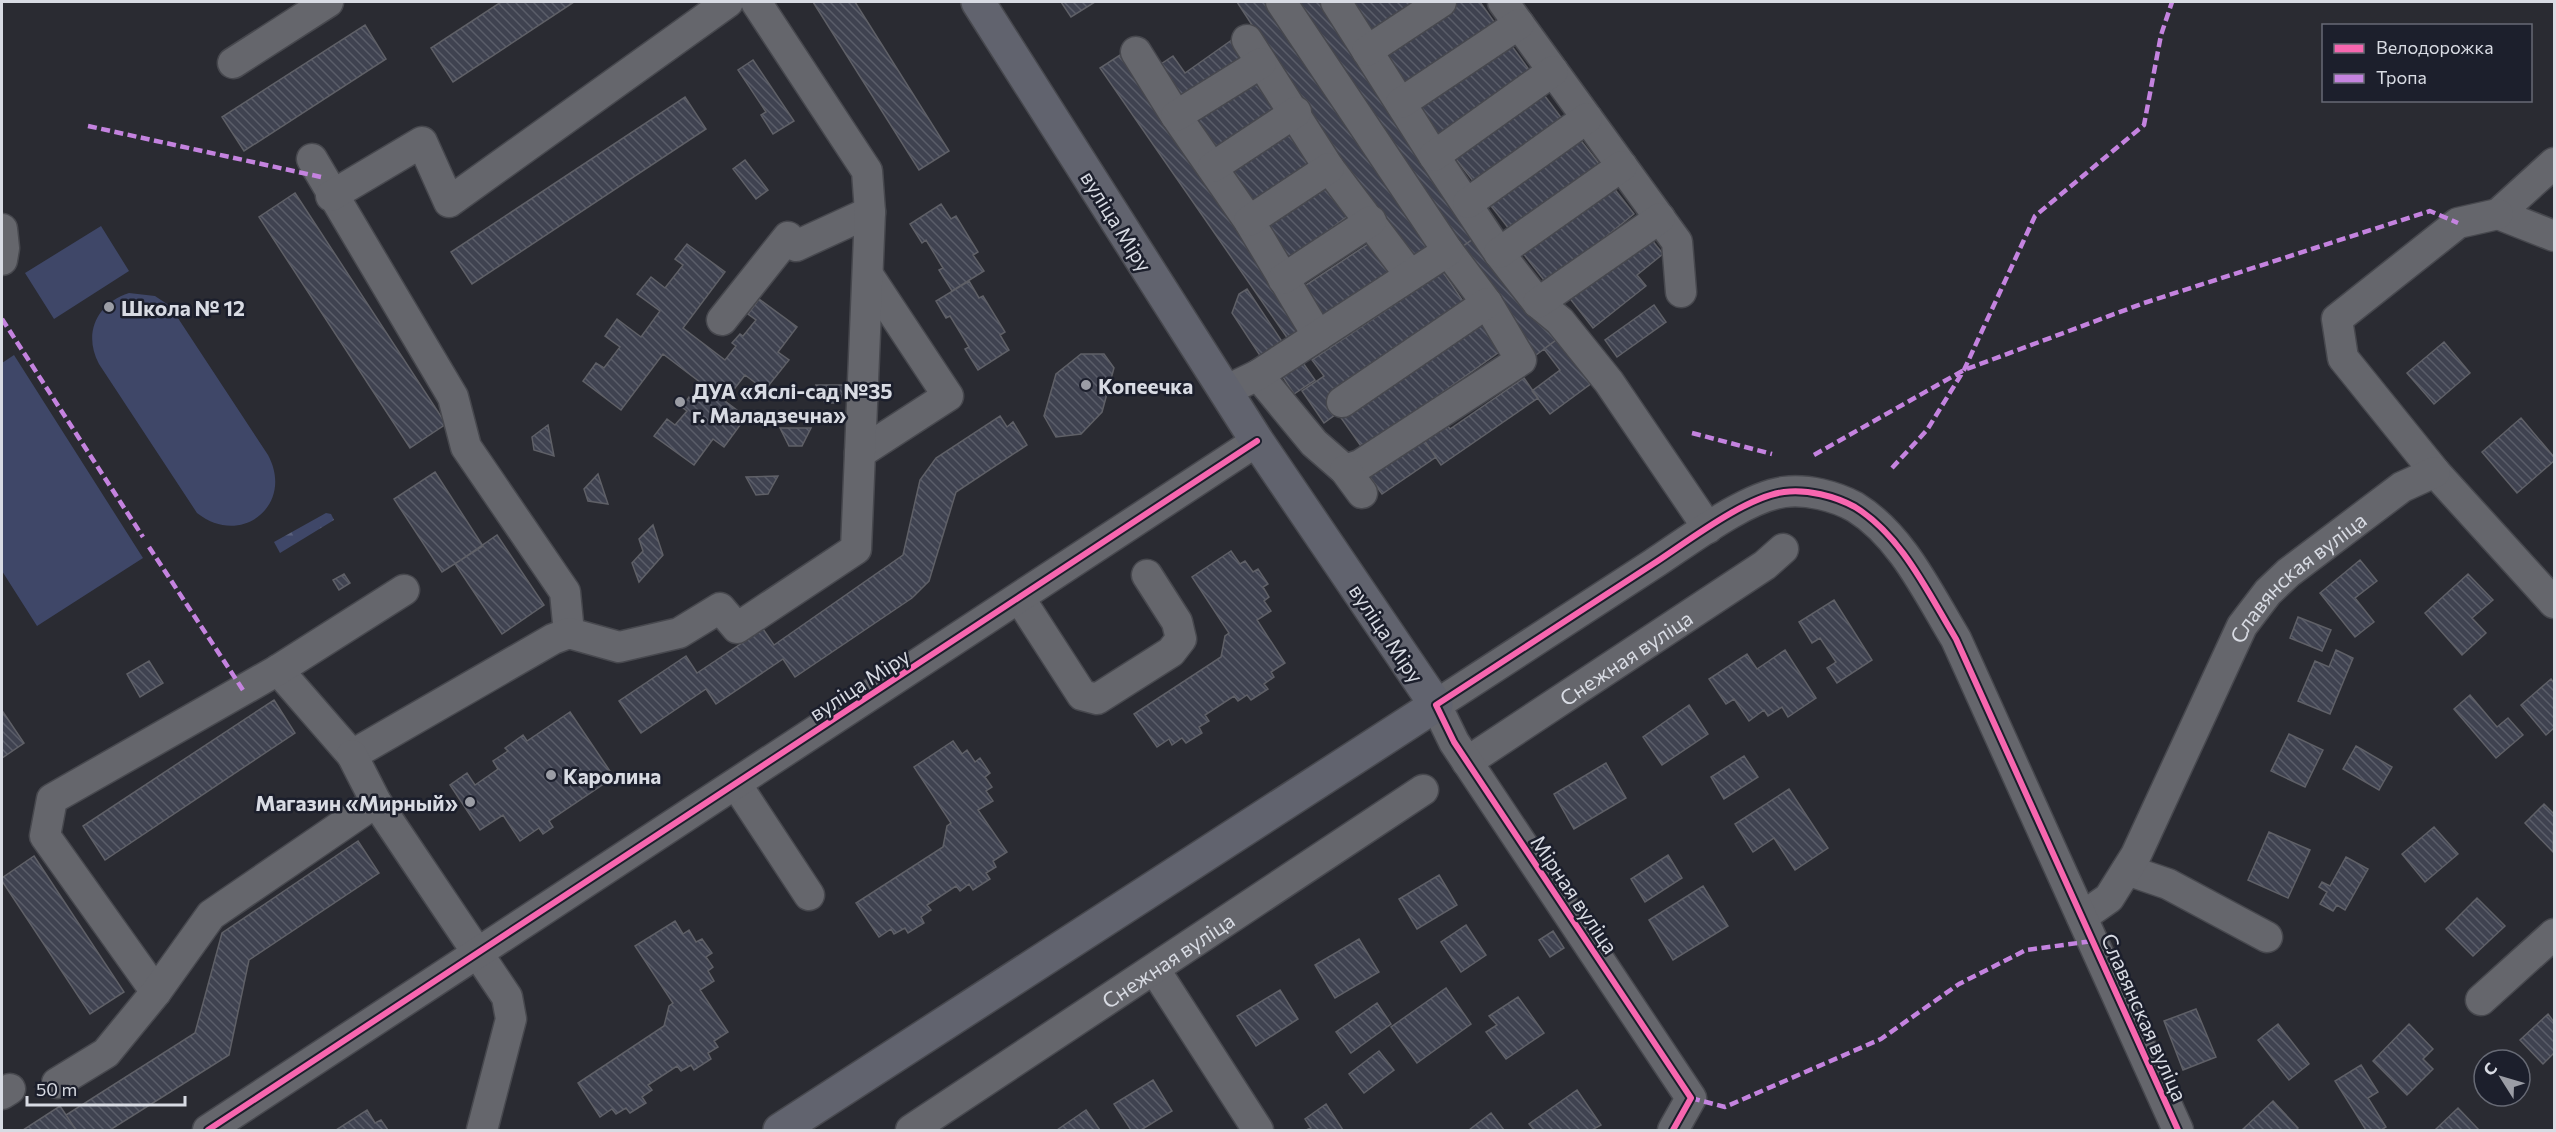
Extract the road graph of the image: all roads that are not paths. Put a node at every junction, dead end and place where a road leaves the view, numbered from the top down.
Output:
1 (328, 2) edge
2 (728, 2) edge
3 (756, 2) edge
4 (978, 2) edge
5 (1281, 2) edge
6 (1336, 2) edge
7 (1441, 2) edge
8 (1511, 13) edge
9 (1367, 51) junction
10 (1136, 52) dead end
11 (233, 63) dead end
12 (1553, 71) junction
13 (1401, 103) junction
14 (1296, 112) junction
15 (1176, 116) junction
16 (1587, 118) junction
17 (1434, 156) junction
18 (312, 159) dead end
19 (2554, 163) edge
20 (1622, 166) junction
21 (1213, 167) junction
22 (1329, 168) junction
23 (331, 196) junction
24 (1468, 203) junction
25 (870, 212) junction
26 (2498, 214) junction
27 (1659, 218) junction
28 (1249, 221) junction
29 (1371, 221) junction
30 (2, 230) edge
31 (2554, 236) edge
32 (1448, 251) junction
33 (1499, 253) junction
34 (2, 260) edge
35 (868, 275) junction
36 (1410, 275) junction
37 (1283, 279) junction
38 (1681, 292) dead end
39 (1487, 303) junction
40 (1538, 303) junction
41 (722, 320) dead end
42 (1318, 336) junction
43 (1258, 375) junction
44 (1225, 391) junction
45 (1342, 402) dead end
46 (1257, 441) junction
47 (860, 453) junction
48 (2434, 472) junction
49 (1708, 528) junction
50 (1783, 549) dead end
51 (1147, 575) dead end
52 (404, 590) dead end
53 (1020, 599) junction
54 (2554, 603) edge
55 (569, 633) junction
56 (278, 670) junction
57 (1436, 705) junction
58 (352, 755) junction
59 (1467, 762) junction
60 (736, 784) junction
61 (1423, 790) dead end
62 (376, 802) junction
63 (2127, 870) junction
64 (809, 895) dead end
65 (2082, 917) junction
66 (2554, 934) edge
67 (2267, 937) dead end
68 (478, 953) junction
69 (1155, 970) junction
70 (156, 992) junction
71 (2481, 1000) dead end
72 (57, 1083) dead end
73 (208, 1131) edge
74 (482, 1131) edge
75 (780, 1131) edge
76 (911, 1131) edge
77 (1258, 1131) edge
78 (1673, 1131) edge
79 (2178, 1131) edge

1 - 11 street
2 - 23 street
3 - 25 street
4 - 44 main road, вуліца Міру
5 - 32 street
6 - 9 street
7 - 9 street
8 - 12 street
8 - 13 street
9 - 13 street
10 - 15 street
12 - 16 street
12 - 17 street
13 - 17 street
14 - 15 street
14 - 21 street
14 - 22 street
15 - 21 street
16 - 20 street
16 - 24 street
17 - 24 street
18 - 23 street
19 - 26 street
20 - 27 street
20 - 33 street
21 - 28 street
22 - 28 street
22 - 29 street
23 - 55 street
24 - 33 street
25 - 35 street
25 - 41 street
26 - 31 street
26 - 48 street
27 - 38 street
27 - 40 street
28 - 37 street
29 - 36 street
29 - 37 street
30 - 34 street
32 - 36 street
32 - 39 street
33 - 40 street
35 - 47 street
35 - 47 street
36 - 42 street
37 - 42 street
39 - 43 street
39 - 45 street
40 - 49 street
42 - 43 street
43 - 44 street
44 - 46 main road, вуліца Міру
46 - 53 street, вуліца Міру
46 - 57 main road, вуліца Міру
47 - 55 street
48 - 54 street
48 - 63 street, Славянская вуліца
49 - 57 street
49 - 65 street
50 - 59 street, Снежная вуліца
51 - 53 street
52 - 56 street
53 - 60 street, вуліца Міру
55 - 58 street
56 - 58 street
56 - 70 street
57 - 59 street, Мірная вуліца
57 - 75 main road
58 - 62 street
59 - 78 street, Мірная вуліца
60 - 64 street
60 - 68 street, вуліца Міру
61 - 69 street, Снежная вуліца
62 - 68 street
62 - 70 street
63 - 65 street, Славянская вуліца
63 - 67 street
65 - 79 street, Славянская вуліца
66 - 71 street
68 - 73 street, вуліца Міру
68 - 74 street
69 - 76 street, Снежная вуліца
69 - 77 street
70 - 72 street

